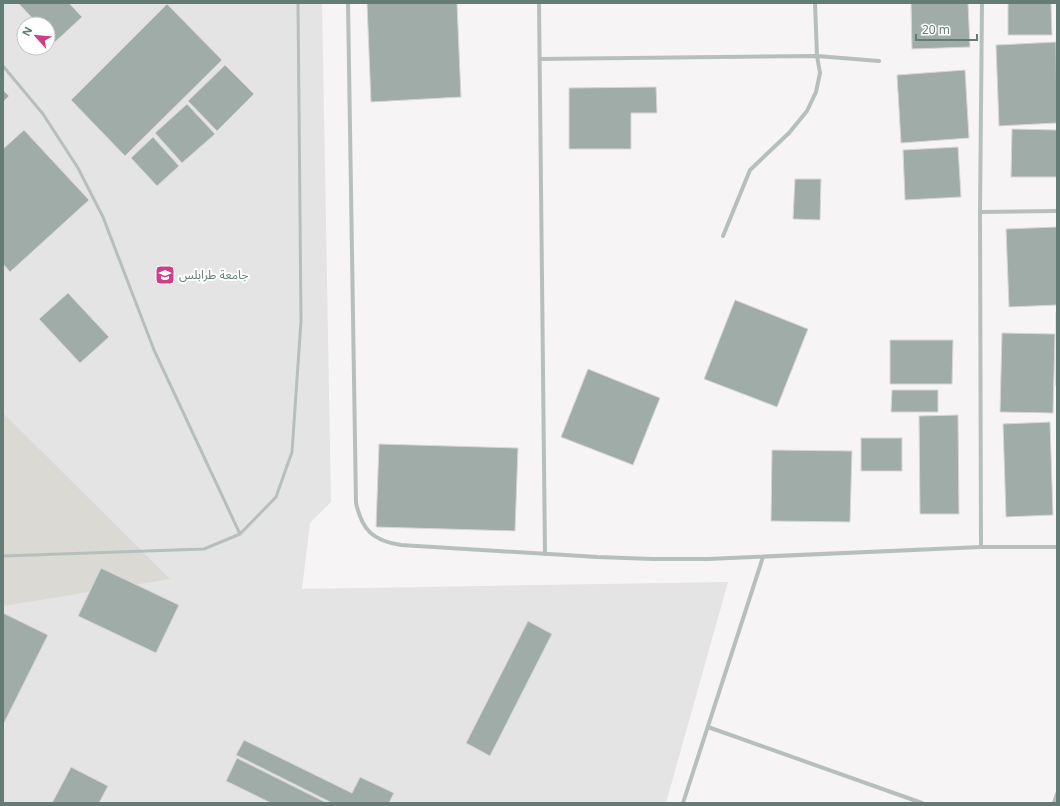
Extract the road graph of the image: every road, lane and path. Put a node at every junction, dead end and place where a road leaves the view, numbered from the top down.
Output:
1 (298, 3) edge
2 (348, 3) edge
3 (539, 3) edge
4 (815, 3) edge
5 (982, 3) edge
6 (817, 56) junction
7 (540, 59) junction
8 (879, 61) dead end
9 (3, 66) edge
10 (1057, 211) edge
11 (980, 212) junction
12 (723, 236) dead end
13 (240, 534) junction
14 (981, 547) junction
15 (1057, 547) edge
16 (545, 554) junction
17 (3, 556) edge
18 (763, 557) junction
19 (708, 728) junction
20 (1057, 794) edge
21 (684, 803) edge
22 (922, 803) edge
23 (1054, 803) edge

1 - 13 lane
2 - 16 street
3 - 7 street
4 - 6 street
5 - 11 street
6 - 7 street
6 - 8 street
6 - 12 street
7 - 16 street
9 - 13 lane
10 - 11 street
11 - 14 street
13 - 17 lane
14 - 15 street
14 - 18 street
16 - 18 street
18 - 19 street
19 - 21 street
19 - 22 street
20 - 23 street

